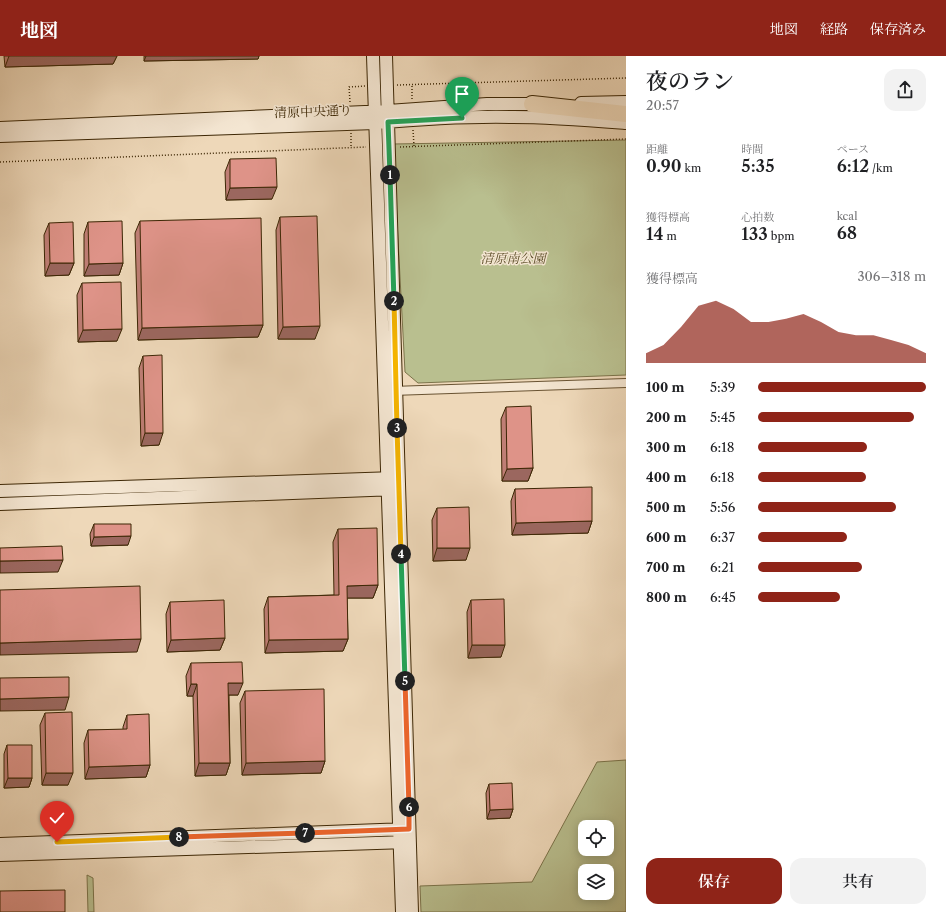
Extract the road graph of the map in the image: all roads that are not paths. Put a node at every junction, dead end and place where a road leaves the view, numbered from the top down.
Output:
1 (373, 56) edge
2 (386, 56) edge
3 (626, 102) edge
4 (532, 104) junction
5 (626, 114) edge
6 (388, 116) junction
7 (375, 117) junction
8 (573, 119) junction
9 (626, 119) edge
10 (626, 123) edge
11 (0, 128) edge
12 (0, 136) edge
13 (626, 384) edge
14 (391, 391) junction
15 (394, 483) junction
16 (0, 491) edge
17 (0, 504) edge
18 (404, 829) junction
19 (405, 842) junction
20 (0, 844) edge
21 (0, 855) edge
22 (402, 912) edge
23 (412, 912) edge

1 - 7 street
2 - 6 street
3 - 4 street, 清原中央通り
4 - 5 highway
4 - 6 street, 清原中央通り
6 - 7 street, 清原中央通り
6 - 8 street, 清原中央通り
6 - 14 street
7 - 11 street, 清原中央通り
7 - 12 street, 清原中央通り
7 - 14 street
8 - 9 highway
8 - 10 street, 清原中央通り
13 - 14 street
14 - 15 street
15 - 16 street
15 - 17 street
15 - 18 street
18 - 19 street
18 - 20 street
19 - 21 street
19 - 22 street
19 - 23 street

